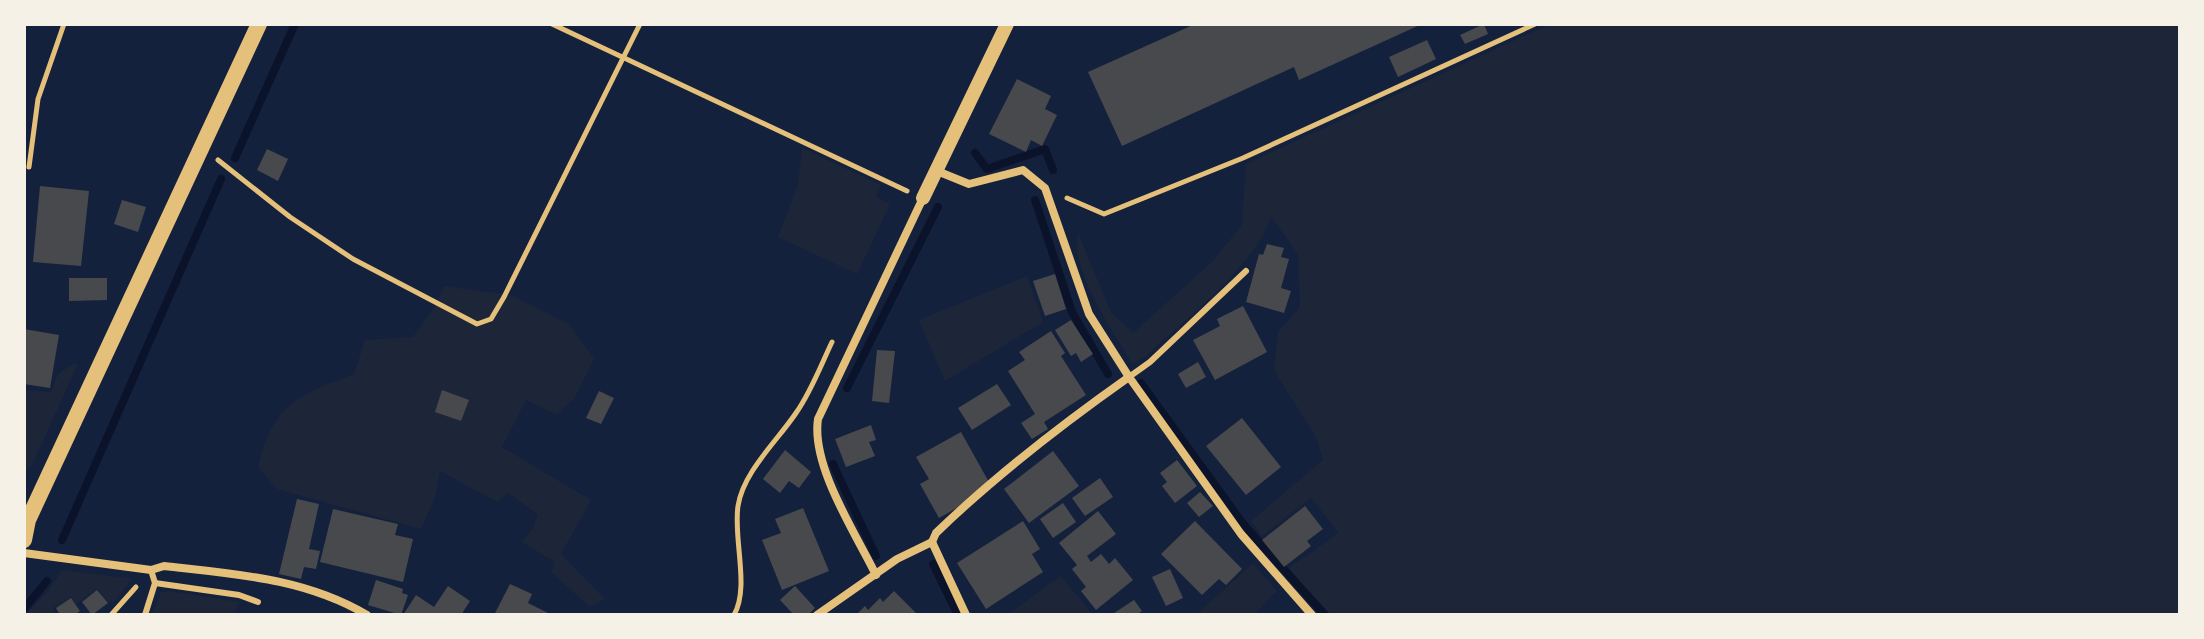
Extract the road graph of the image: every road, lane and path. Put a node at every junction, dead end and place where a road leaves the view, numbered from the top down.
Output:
1 (64, 24) edge
2 (259, 24) edge
3 (552, 24) edge
4 (640, 24) edge
5 (1007, 24) edge
6 (1535, 24) edge
7 (624, 58) junction
8 (201, 147) junction
9 (29, 167) dead end
10 (937, 171) junction
11 (1045, 188) junction
12 (923, 198) junction
13 (1246, 271) dead end
14 (1129, 377) junction
15 (26, 516) edge
16 (24, 540) edge
17 (932, 542) junction
18 (24, 553) edge
19 (146, 569) junction
20 (876, 575) junction
21 (155, 583) junction
22 (258, 602) dead end
23 (111, 615) edge
24 (145, 615) edge
25 (367, 615) edge
26 (817, 615) edge
27 (966, 615) edge
28 (1312, 615) edge

1 - 9 path
2 - 8 main road
3 - 7 path
4 - 7 path
5 - 10 street
6 - 11 path
7 - 8 path
7 - 12 path
8 - 15 main road
10 - 11 street
10 - 12 street
11 - 14 street
12 - 20 street
13 - 14 lane
14 - 17 street
14 - 28 street
15 - 16 main road
17 - 20 street
17 - 27 street
18 - 19 street
19 - 21 lane
19 - 23 path
19 - 25 street
20 - 26 street
21 - 22 lane
21 - 24 lane

